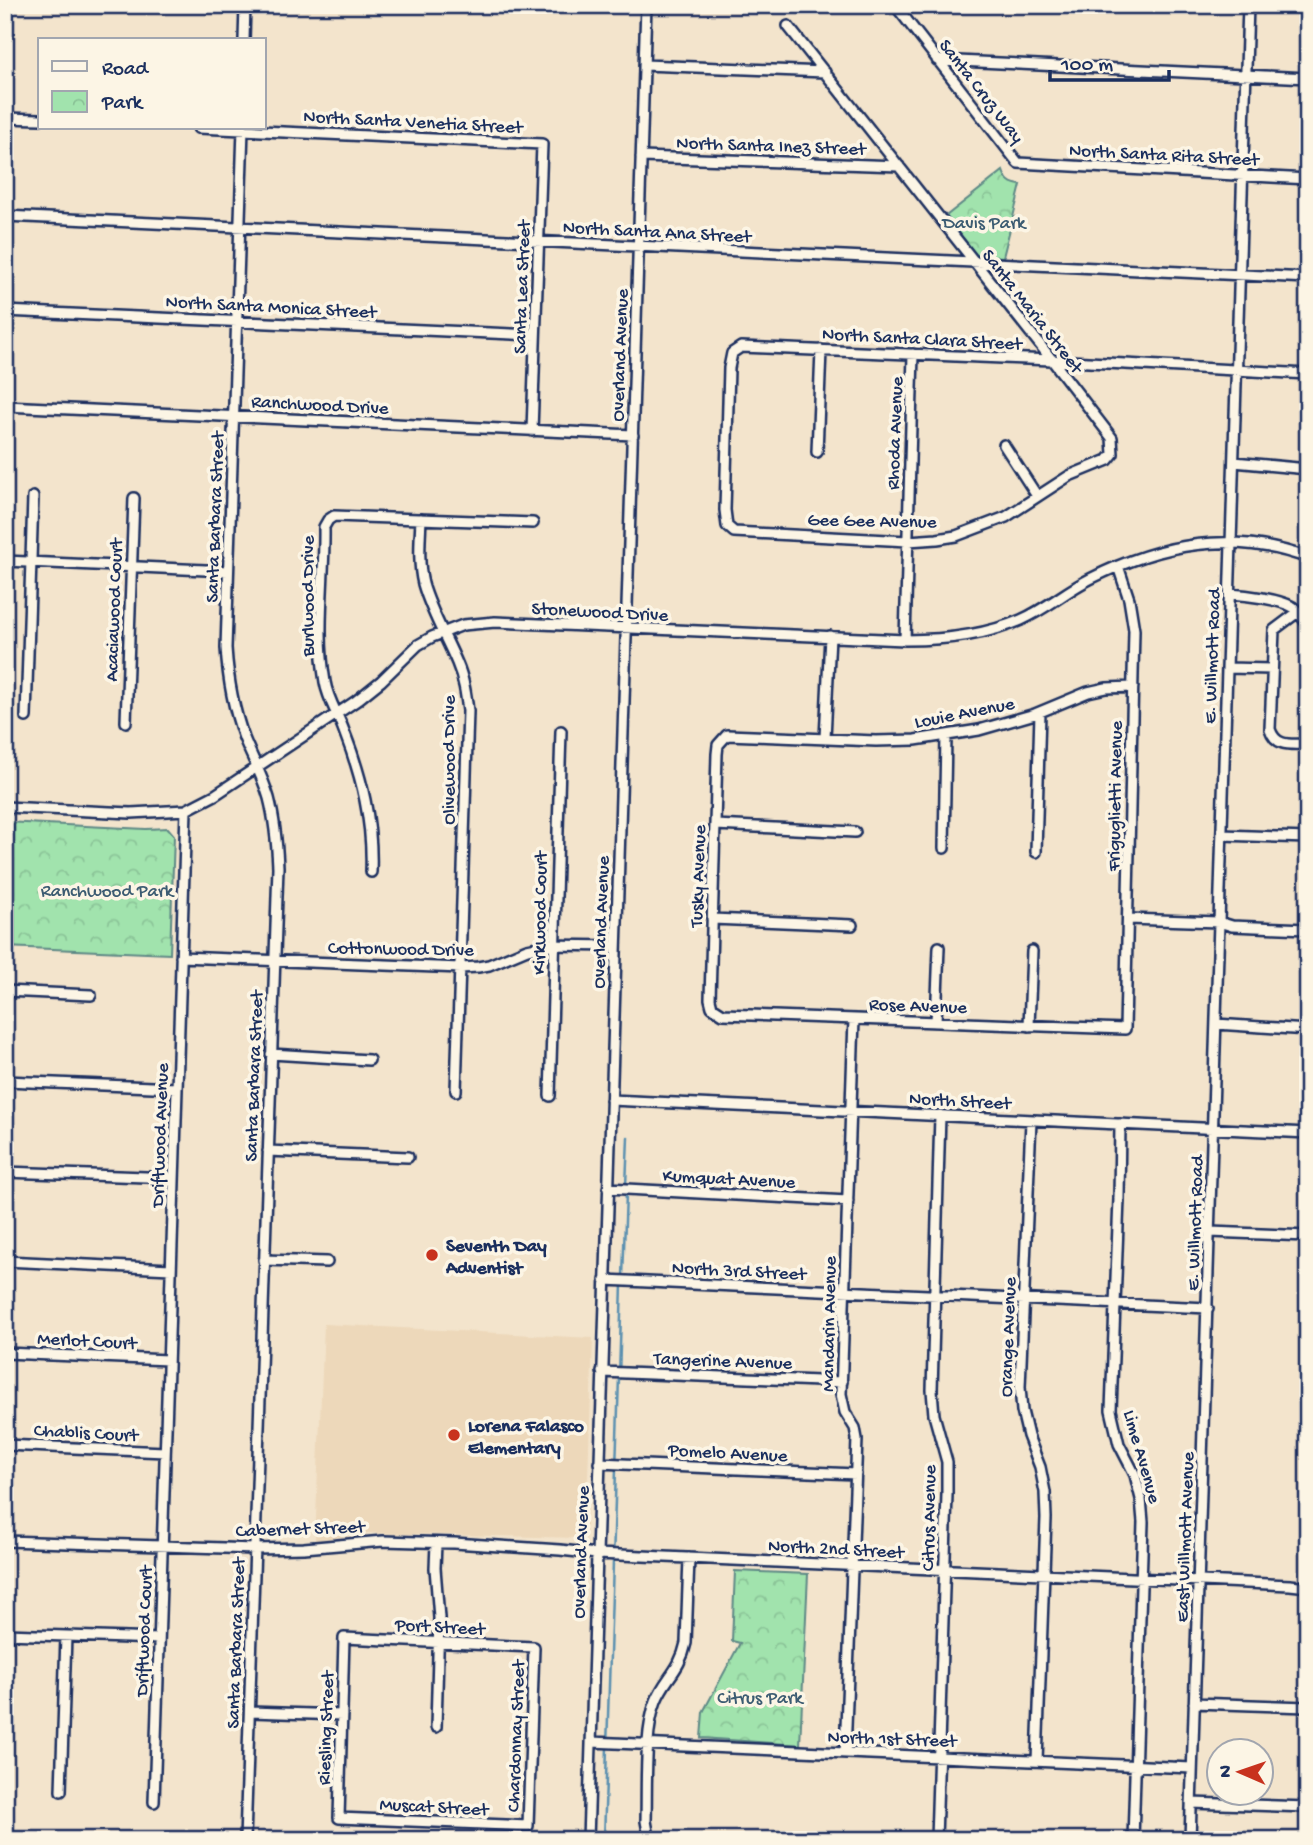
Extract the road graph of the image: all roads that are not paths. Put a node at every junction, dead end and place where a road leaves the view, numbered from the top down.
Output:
1 (245, 5) edge
2 (646, 5) edge
3 (895, 5) edge
4 (1248, 5) edge
5 (788, 26) dead end
6 (244, 38) edge
7 (937, 60) junction
8 (644, 65) junction
9 (825, 72) junction
10 (1246, 75) junction
11 (1308, 78) edge
12 (5, 118) edge
13 (38, 119) edge
14 (243, 130) edge
15 (266, 130) edge
16 (542, 144) joint
17 (641, 157) junction
18 (1018, 163) joint
19 (899, 166) junction
20 (1243, 175) junction
21 (1308, 178) edge
22 (5, 216) edge
23 (240, 228) junction
24 (539, 242) junction
25 (639, 246) junction
26 (975, 262) junction
27 (1240, 275) junction
28 (1308, 278) edge
29 (5, 311) edge
30 (237, 321) junction
31 (535, 335) junction
32 (821, 349) junction
33 (913, 354) junction
34 (1052, 360) junction
35 (1237, 370) junction
36 (1308, 374) edge
37 (5, 406) edge
38 (234, 417) junction
39 (532, 431) junction
40 (633, 435) junction
41 (1004, 445) dead end
42 (817, 452) dead end
43 (1113, 454) joint
44 (1234, 463) junction
45 (1308, 469) edge
46 (1037, 496) junction
47 (33, 497) dead end
48 (134, 498) dead end
49 (421, 519) junction
50 (533, 523) dead end
51 (734, 532) joint
52 (908, 541) junction
53 (1231, 542) junction
54 (1308, 558) edge
55 (5, 561) edge
56 (31, 562) junction
57 (1118, 566) junction
58 (131, 567) junction
59 (228, 571) junction
60 (1230, 594) junction
61 (1298, 612) junction
62 (1308, 625) edge
63 (627, 628) junction
64 (442, 632) junction
65 (830, 636) junction
66 (905, 640) junction
67 (1227, 668) junction
68 (1272, 669) junction
69 (1133, 687) junction
70 (1040, 712) junction
71 (336, 714) junction
72 (26, 717) dead end
73 (126, 722) dead end
74 (561, 731) dead end
75 (946, 736) junction
76 (825, 737) junction
77 (1308, 744) edge
78 (718, 745) joint
79 (256, 767) junction
80 (5, 807) edge
81 (186, 810) junction
82 (715, 825) junction
83 (855, 832) dead end
84 (1222, 835) junction
85 (1308, 838) edge
86 (944, 848) dead end
87 (1036, 852) dead end
88 (371, 872) dead end
89 (712, 919) junction
90 (1128, 919) junction
91 (1219, 922) junction
92 (852, 925) dead end
93 (1308, 929) edge
94 (555, 944) junction
95 (616, 946) junction
96 (939, 947) dead end
97 (1032, 951) dead end
98 (181, 957) junction
99 (274, 962) junction
100 (461, 968) junction
101 (5, 991) edge
102 (91, 995) dead end
103 (712, 1007) joint
104 (854, 1019) junction
105 (936, 1022) junction
106 (1216, 1024) junction
107 (1029, 1026) junction
108 (1125, 1029) joint
109 (1308, 1030) edge
110 (271, 1054) junction
111 (369, 1060) dead end
112 (5, 1082) edge
113 (177, 1088) junction
114 (456, 1091) dead end
115 (550, 1096) dead end
116 (611, 1100) junction
117 (851, 1111) junction
118 (940, 1115) junction
119 (1031, 1120) junction
120 (1121, 1124) junction
121 (1213, 1128) junction
122 (1308, 1133) edge
123 (268, 1151) junction
124 (408, 1157) dead end
125 (5, 1172) edge
126 (174, 1178) junction
127 (608, 1188) junction
128 (848, 1201) junction
129 (1210, 1232) junction
130 (1308, 1236) edge
131 (264, 1260) junction
132 (5, 1261) edge
133 (327, 1262) dead end
134 (171, 1269) junction
135 (605, 1280) junction
136 (845, 1292) junction
137 (935, 1296) junction
138 (1025, 1300) junction
139 (1115, 1304) junction
140 (1208, 1308) junction
141 (5, 1353) edge
142 (168, 1360) junction
143 (602, 1372) junction
144 (842, 1382) junction
145 (5, 1445) edge
146 (165, 1456) junction
147 (600, 1463) junction
148 (856, 1474) junction
149 (5, 1541) edge
150 (436, 1543) junction
151 (162, 1546) junction
152 (255, 1549) junction
153 (597, 1554) junction
154 (689, 1558) junction
155 (853, 1565) junction
156 (944, 1569) junction
157 (1043, 1574) junction
158 (1142, 1578) junction
159 (1199, 1581) junction
160 (1308, 1587) edge
161 (5, 1634) edge
162 (66, 1636) junction
163 (344, 1638) joint
164 (159, 1639) junction
165 (438, 1643) junction
166 (534, 1647) joint
167 (1194, 1703) junction
168 (1308, 1707) edge
169 (250, 1712) junction
170 (342, 1715) junction
171 (436, 1727) dead end
172 (591, 1742) junction
173 (649, 1745) junction
174 (845, 1753) junction
175 (938, 1757) junction
176 (1037, 1761) junction
177 (1135, 1765) junction
178 (1192, 1768) junction
179 (61, 1791) dead end
180 (154, 1802) dead end
181 (1191, 1803) junction
182 (1308, 1807) edge
183 (339, 1818) joint
184 (528, 1826) joint
185 (652, 1838) edge
186 (245, 1840) edge
187 (588, 1840) edge
188 (936, 1840) edge
189 (1133, 1840) edge
190 (1190, 1840) edge

1 - 6 street
2 - 8 street, Overland Avenue
3 - 7 street, Santa Cruz Way
4 - 10 street, E. Willmott Road
5 - 9 street, Santa Maria Street
7 - 10 street
7 - 18 street, Santa Cruz Way
8 - 9 street
8 - 17 street, Overland Avenue
9 - 19 street, Santa Maria Street
10 - 11 street
10 - 20 street, E. Willmott Road
12 - 13 street
14 - 23 street, Santa Barbara Street
15 - 16 street, North Santa Venetia Street
16 - 24 street, Santa Lea Street
17 - 19 street, North Santa Inez Street
17 - 25 street, Overland Avenue
18 - 20 street, North Santa Rita Street
19 - 26 street, Santa Maria Street
20 - 21 street, North Santa Rita Street
20 - 27 street, E. Willmott Road
22 - 23 street, North Santa Ana Street
23 - 24 street, North Santa Ana Street
23 - 30 street, Santa Barbara Street
24 - 25 street, North Santa Ana Street
24 - 31 street, Santa Lea Street
25 - 26 street, North Santa Ana Street
25 - 40 street, Overland Avenue
26 - 27 street, North Santa Ana Street
26 - 34 street, Santa Maria Street
27 - 28 street, North Santa Ana Street
27 - 35 street, E. Willmott Road
29 - 30 street, North Santa Monica Street
30 - 31 street, North Santa Monica Street
30 - 38 street, Santa Barbara Street
31 - 39 street, Santa Lea Street
32 - 33 street, North Santa Clara Street
32 - 42 street
32 - 51 street, North Santa Clara Street
33 - 34 street, North Santa Clara Street
33 - 52 street, Rhoda Avenue
34 - 35 street, North Santa Clara Street
34 - 43 street, Santa Maria Street
35 - 36 street, North Santa Clara Street
35 - 44 street, E. Willmott Road
37 - 38 street, Ranchwood Drive
38 - 39 street, Ranchwood Drive
38 - 59 street, Santa Barbara Street
39 - 40 street, Ranchwood Drive
40 - 63 street, Overland Avenue
41 - 46 street
43 - 46 street, Gee Gee Avenue
44 - 45 street
44 - 53 street, E. Willmott Road
46 - 52 street, Gee Gee Avenue
47 - 56 street
48 - 58 street, Acaciawood Court
49 - 50 street
49 - 64 street, Olivewood Drive
49 - 71 street, Burlwood Drive
51 - 52 street, Gee Gee Avenue
52 - 66 street, Rhoda Avenue
53 - 54 street, Stonewood Drive
53 - 57 street, Stonewood Drive
53 - 60 street, E. Willmott Road
55 - 56 street
56 - 58 street
56 - 72 street
57 - 66 street, Stonewood Drive
57 - 69 street, Friguglietti Avenue
58 - 59 street
58 - 73 street, Acaciawood Court
59 - 79 street, Santa Barbara Street
60 - 61 street
60 - 67 street, E. Willmott Road
61 - 62 street
61 - 68 street
63 - 64 street, Stonewood Drive
63 - 65 street, Stonewood Drive
63 - 95 street, Overland Avenue
64 - 71 street, Stonewood Drive
64 - 100 street, Olivewood Drive
65 - 66 street, Stonewood Drive
65 - 76 street
67 - 68 street
67 - 84 street, E. Willmott Road
68 - 77 street
69 - 70 street, Louie Avenue
69 - 90 street, Friguglietti Avenue
70 - 75 street, Louie Avenue
70 - 87 street
71 - 79 street, Stonewood Drive
71 - 88 street, Burlwood Drive
74 - 94 street, Kirkwood Court
75 - 76 street, Louie Avenue
75 - 86 street
76 - 78 street, Louie Avenue
78 - 82 street, Tusky Avenue
79 - 81 street, Stonewood Drive
79 - 99 street, Santa Barbara Street
80 - 81 street, Stonewood Drive
81 - 98 street, Driftwood Avenue
82 - 83 street
82 - 89 street, Tusky Avenue
84 - 85 street
84 - 91 street, E. Willmott Road
89 - 92 street
89 - 103 street, Tusky Avenue
90 - 91 street
90 - 108 street, Friguglietti Avenue
91 - 93 street
91 - 106 street, E. Willmott Road
94 - 95 street, Cottonwood Drive
94 - 100 street, Cottonwood Drive
94 - 115 street, Kirkwood Court
95 - 116 street, Overland Avenue
96 - 105 street
97 - 107 street
98 - 99 street, Cottonwood Drive
98 - 113 street, Driftwood Avenue
99 - 100 street, Cottonwood Drive
99 - 110 street, Santa Barbara Street
100 - 114 street, Olivewood Drive
101 - 102 street
103 - 104 street, Rose Avenue
104 - 105 street, Rose Avenue
104 - 117 street, Mandarin Avenue
105 - 107 street, Rose Avenue
106 - 109 street
106 - 121 street, E. Willmott Road
107 - 108 street, Rose Avenue
110 - 111 street
110 - 123 street, Santa Barbara Street
112 - 113 street
113 - 126 street, Driftwood Avenue
116 - 117 street, North Street
116 - 127 street, Overland Avenue
117 - 118 street, North Street
117 - 128 street, Mandarin Avenue
118 - 119 street, North Street
118 - 137 street, Citrus Avenue
119 - 120 street, North Street
119 - 138 street, Orange Avenue
120 - 121 street, North Street
120 - 139 street, Lime Avenue
121 - 122 street, North Street
121 - 129 street, E. Willmott Road
123 - 124 street
123 - 131 street, Santa Barbara Street
125 - 126 street
126 - 134 street, Driftwood Avenue
127 - 128 street, Kumquat Avenue
127 - 135 street, Overland Avenue
128 - 136 street, Mandarin Avenue
129 - 130 street
129 - 140 street, E. Willmott Road
131 - 133 street
131 - 152 street, Santa Barbara Street
132 - 134 street
134 - 142 street, Driftwood Avenue
135 - 136 street, North 3rd Street
135 - 143 street, Overland Avenue
136 - 137 street, North 3rd Street
136 - 144 street, Mandarin Avenue
137 - 138 street, North 3rd Street
137 - 156 street, Citrus Avenue
138 - 139 street, North 3rd Street
138 - 157 street, Orange Avenue
139 - 140 street, North 3rd Street
139 - 158 street, Lime Avenue
140 - 159 street, East Willmott Avenue
141 - 142 street, Merlot Court
142 - 146 street, Driftwood Avenue
143 - 144 street, Tangerine Avenue
143 - 147 street, Overland Avenue
144 - 148 street, Mandarin Avenue
145 - 146 street, Chablis Court
146 - 151 street, Driftwood Court
147 - 148 street, Pomelo Avenue
147 - 153 street, Overland Avenue
148 - 155 street, Mandarin Avenue
149 - 151 street, Cabernet Street
150 - 152 street, Cabernet Street
150 - 153 street, Cabernet Street
150 - 165 street
151 - 152 street, Cabernet Street
151 - 164 street, Driftwood Court
152 - 169 street, Santa Barbara Street
153 - 154 street, North 2nd Street
153 - 172 street, Overland Avenue
154 - 155 street, North 2nd Street
154 - 173 street
155 - 156 street, North 2nd Street
155 - 174 street, Mandarin Avenue
156 - 157 street, North 2nd Street
156 - 175 street, Citrus Avenue
157 - 158 street, North 2nd Street
157 - 176 street, Orange Avenue
158 - 159 street, North 2nd Street
158 - 177 street, Lime Avenue
159 - 160 street, North 2nd Street
159 - 167 street, East Willmott Avenue
161 - 162 street
162 - 164 street
162 - 179 street
163 - 165 street, Port Street
163 - 170 street, Riesling Street
164 - 180 street, Driftwood Court
165 - 166 street, Port Street
165 - 171 street
166 - 184 street, Chardonnay Street
167 - 168 street
167 - 178 street, East Willmott Avenue
169 - 170 street
169 - 186 street, Santa Barbara Street
170 - 183 street, Riesling Street
172 - 173 street, North 1st Street
172 - 187 street, Overland Avenue
173 - 174 street, North 1st Street
173 - 185 street
174 - 175 street, North 1st Street
175 - 176 street, North 1st Street
175 - 188 street, Citrus Avenue
176 - 177 street, North 1st Street
177 - 178 street, North 1st Street
177 - 189 street, Lime Avenue
178 - 181 street, East Willmott Avenue
181 - 182 street
181 - 190 street, East Willmott Avenue
183 - 184 street, Muscat Street

